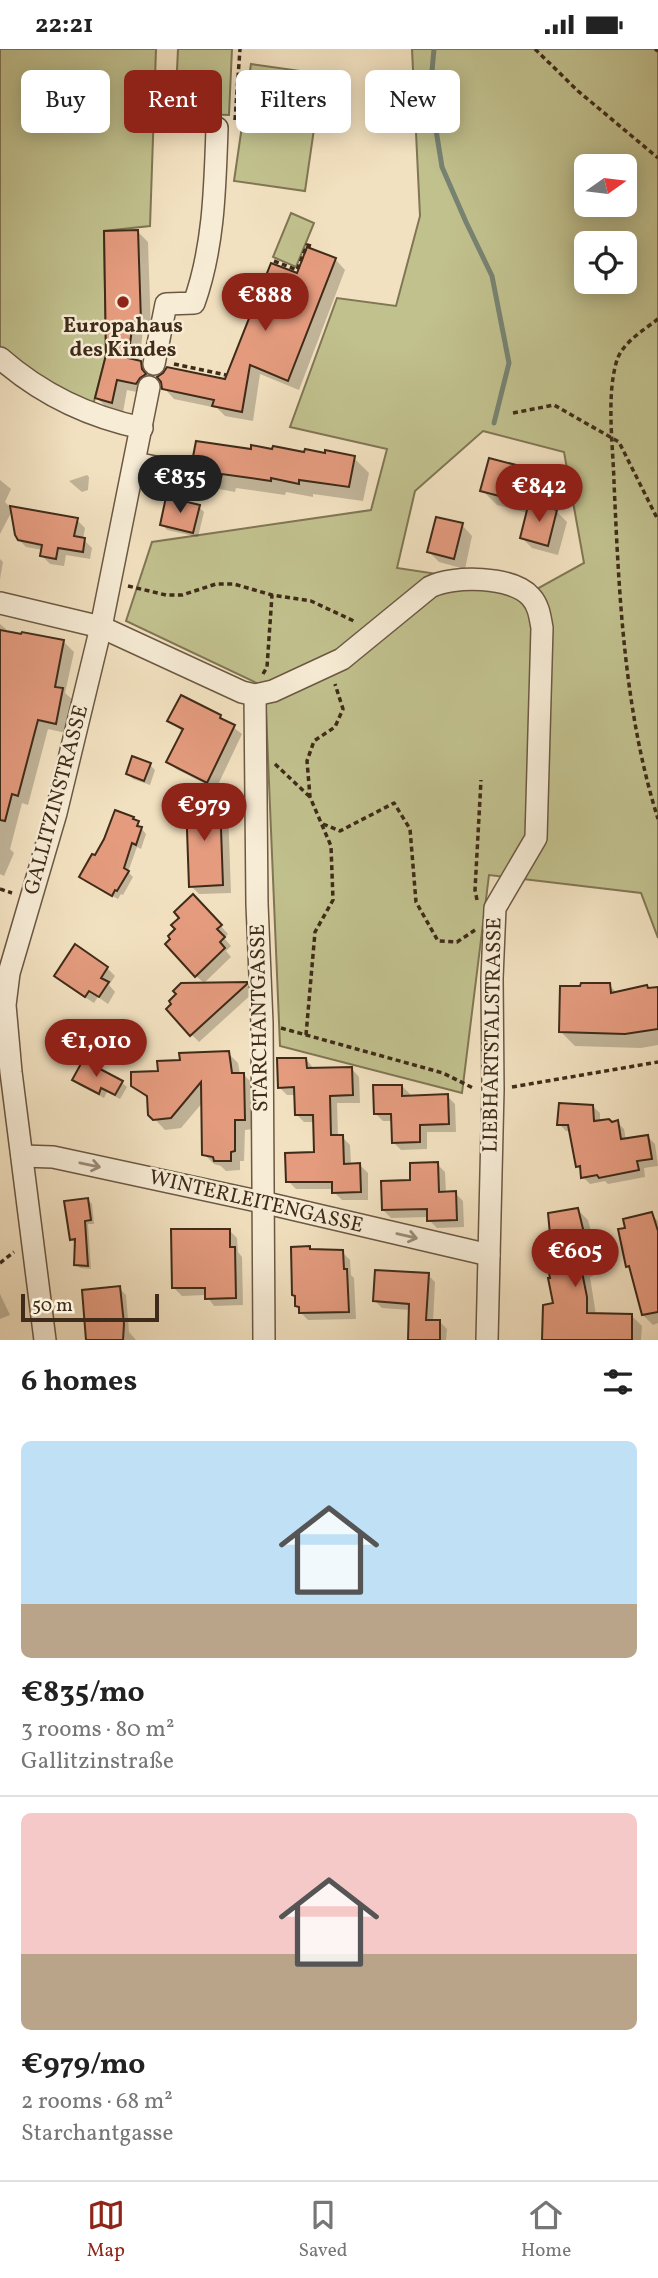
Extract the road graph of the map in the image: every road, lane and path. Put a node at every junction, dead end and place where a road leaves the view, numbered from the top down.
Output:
1 (240, 49) edge
2 (535, 49) edge
3 (222, 126) edge
4 (217, 133) edge
5 (658, 159) edge
6 (311, 247) dead end
7 (274, 261) dead end
8 (658, 319) edge
9 (0, 358) edge
10 (154, 362) joint
11 (226, 375) dead end
12 (149, 387) dead end
13 (513, 413) dead end
14 (142, 428) junction
15 (612, 437) junction
16 (135, 463) junction
17 (185, 473) dead end
18 (658, 520) edge
19 (109, 582) junction
20 (272, 595) junction
21 (0, 603) edge
22 (101, 627) junction
23 (373, 635) junction
24 (329, 666) junction
25 (255, 695) junction
26 (255, 747) junction
27 (481, 780) dead end
28 (310, 797) junction
29 (658, 820) edge
30 (321, 823) junction
31 (0, 889) edge
32 (13, 894) dead end
33 (478, 902) dead end
34 (494, 918) junction
35 (262, 1023) junction
36 (306, 1035) junction
37 (658, 1062) edge
38 (493, 1090) junction
39 (22, 1156) junction
40 (262, 1202) junction
41 (489, 1255) junction
42 (45, 1340) edge
43 (264, 1340) edge
44 (487, 1340) edge

1 - 3 path
2 - 5 path
4 - 10 street
6 - 7 path
8 - 15 path
9 - 14 street
10 - 11 path
12 - 14 street, GALLITZINSTRASSE
13 - 15 path
14 - 16 street, GALLITZINSTRASSE
15 - 18 path
15 - 29 path
16 - 17 street
16 - 19 street, GALLITZINSTRASSE
19 - 20 path
19 - 22 street, GALLITZINSTRASSE
20 - 23 path
20 - 25 path
21 - 22 street
22 - 25 street
22 - 39 street, GALLITZINSTRASSE
23 - 24 street, LIEBHARTSTALSTRASSE
23 - 34 street, LIEBHARTSTALSTRASSE
24 - 25 street, LIEBHARTSTALSTRASSE
24 - 28 path
25 - 26 street, STARCHANTGASSE
26 - 28 path
26 - 35 street, STARCHANTGASSE
27 - 33 path
28 - 30 path
30 - 34 path
30 - 36 path
31 - 32 path
34 - 38 street, LIEBHARTSTALSTRASSE
35 - 36 path
35 - 40 street, STARCHANTGASSE
36 - 38 path
37 - 38 path
38 - 41 street, LIEBHARTSTALSTRASSE
39 -> 40 street, WINTERLEITENGASSE
39 - 42 street, GALLITZINSTRASSE
40 -> 41 street, WINTERLEITENGASSE
40 - 43 street, STARCHANTGASSE
41 - 44 street, LIEBHARTSTALSTRASSE

